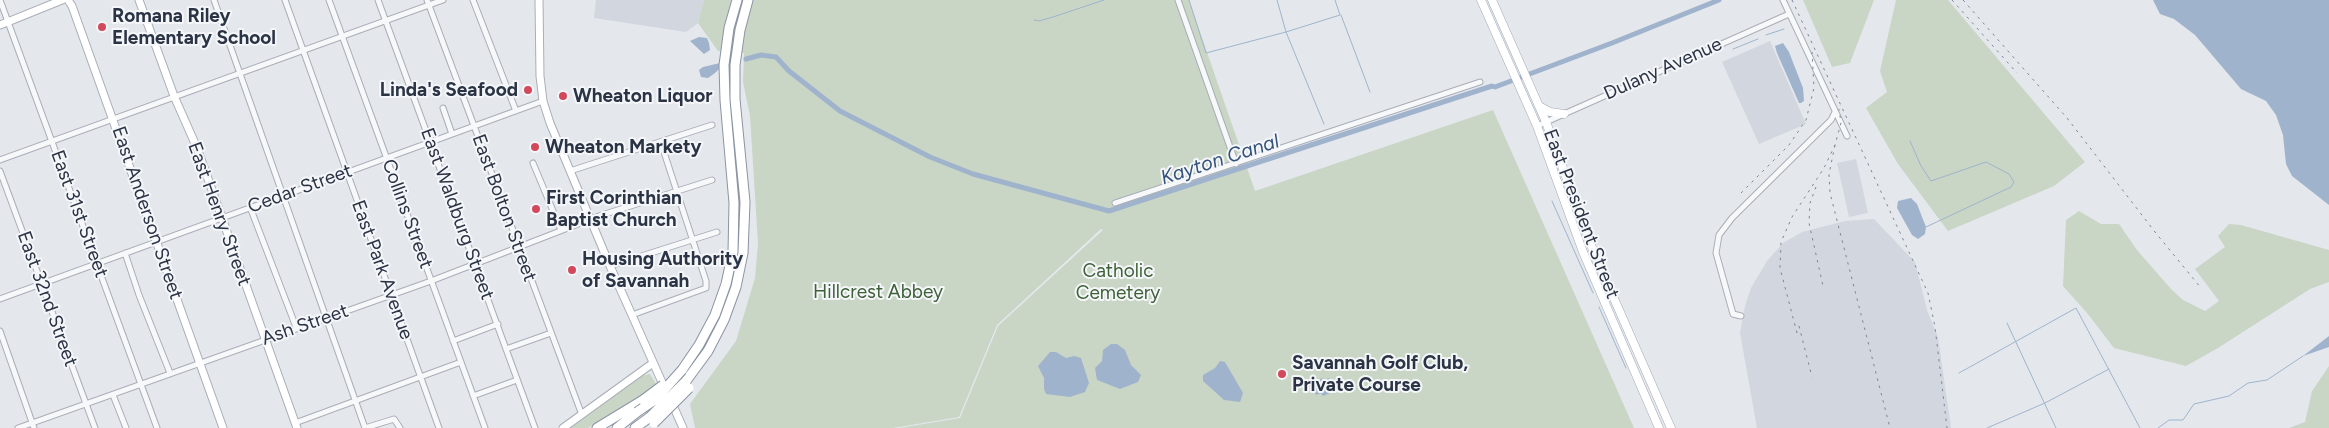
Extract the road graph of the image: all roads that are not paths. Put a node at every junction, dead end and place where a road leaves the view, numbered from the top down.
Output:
1 (0, 0) edge
2 (62, 0) edge
3 (68, 0) edge
4 (139, 0) edge
5 (214, 0) edge
6 (285, 0) edge
7 (329, 0) edge
8 (378, 0) edge
9 (443, 0) edge
10 (473, 0) edge
11 (539, 0) edge
12 (737, 0) edge
13 (748, 0) edge
14 (1178, 0) edge
15 (1481, 0) edge
16 (1492, 0) edge
17 (1783, 0) edge
18 (428, 2) edge
19 (1789, 14) junction
20 (386, 20) junction
21 (8, 22) junction
22 (0, 25) edge
23 (341, 35) junction
24 (303, 50) junction
25 (240, 74) junction
26 (1480, 82) dead end
27 (174, 96) junction
28 (544, 101) junction
29 (1538, 106) junction
30 (443, 108) dead end
31 (516, 110) junction
32 (1835, 112) junction
33 (1564, 114) junction
34 (113, 118) junction
35 (1546, 122) junction
36 (712, 125) dead end
37 (474, 126) junction
38 (1537, 126) junction
39 (452, 134) junction
40 (1847, 136) dead end
41 (53, 140) junction
42 (431, 142) junction
43 (661, 143) junction
44 (386, 158) junction
45 (0, 160) edge
46 (534, 164) dead end
47 (1236, 164) junction
48 (0, 170) edge
49 (570, 171) junction
50 (347, 173) junction
51 (712, 180) dead end
52 (676, 190) junction
53 (1561, 194) junction
54 (283, 196) junction
55 (1115, 204) dead end
56 (250, 207) junction
57 (222, 218) junction
58 (591, 220) junction
59 (1584, 227) junction
60 (561, 230) junction
61 (717, 232) dead end
62 (692, 240) junction
63 (157, 241) junction
64 (519, 247) junction
65 (125, 253) junction
66 (98, 264) junction
67 (476, 264) junction
68 (610, 266) junction
69 (431, 281) junction
70 (41, 284) junction
71 (390, 294) junction
72 (0, 299) edge
73 (632, 315) junction
74 (1741, 316) dead end
75 (326, 317) junction
76 (498, 324) junction
77 (296, 328) junction
78 (0, 331) edge
79 (551, 333) junction
80 (264, 339) junction
81 (453, 341) junction
82 (506, 349) junction
83 (199, 362) junction
84 (462, 362) junction
85 (653, 363) junction
86 (681, 369) junction
87 (170, 374) junction
88 (421, 378) junction
89 (517, 380) junction
90 (142, 385) junction
91 (113, 395) junction
92 (474, 396) junction
93 (356, 401) junction
94 (86, 404) junction
95 (582, 415) junction
96 (651, 423) edge
97 (33, 425) edge
98 (296, 426) edge
99 (18, 428) edge
100 (95, 428) edge
101 (126, 428) edge
102 (157, 428) edge
103 (223, 428) edge
104 (365, 428) edge
105 (400, 428) edge
106 (439, 428) edge
107 (485, 428) edge
108 (535, 428) edge
109 (563, 428) edge
110 (598, 428) edge
111 (617, 428) edge
112 (635, 428) edge
113 (683, 428) edge
114 (1659, 428) edge
115 (1670, 428) edge

1 - 21 street, East 31st Street
2 - 21 main road
3 - 34 main road, East Anderson Street
4 - 27 main road, East Henry Street
5 - 25 street
6 - 24 street, East Park Avenue
7 - 23 street, Collins Street
8 - 20 street, East Waldburg Street
9 - 18 street
10 - 31 street
11 - 28 main road
12 - 86 highway
13 - 96 highway, bridge
14 - 47 street
15 - 38 main road, East President Street
16 - 29 main road, East President Street
17 - 19 street
18 - 20 street
18 - 37 street, East Bolton Street
19 - 32 street
19 - 33 street, Dulany Avenue
20 - 23 street
20 - 42 street, East Waldburg Street
21 - 22 main road
21 - 41 street, East 31st Street
23 - 24 street
23 - 44 street, Collins Street
24 - 25 street
24 - 50 street, East Park Avenue
25 - 27 street
25 - 54 street
26 - 47 street
27 - 34 street
27 - 57 main road, East Henry Street
28 - 31 street, Cedar Street
28 - 49 main road
29 - 33 main road
29 - 35 main road, East President Street
30 - 39 street
31 - 37 street, Cedar Street
32 - 40 street
32 - 74 street
33 - 35 street, Dulany Avenue
34 - 41 street
34 - 63 main road, East Anderson Street
35 - 38 street, Dulany Avenue
35 - 59 main road, East President Street
36 - 43 street
37 - 39 street, Cedar Street
37 - 64 street, East Bolton Street
38 - 53 main road, East President Street
39 - 42 street, Cedar Street
41 - 45 street
41 - 66 street, East 31st Street
42 - 44 street, Cedar Street
42 - 67 street, East Waldburg Street
43 - 49 street
43 - 52 street
44 - 50 street, Cedar Street
44 - 69 street, Collins Street
46 - 60 street
47 - 55 street
48 - 70 street, East 32nd Street
49 - 58 main road
50 - 54 street, Cedar Street
50 - 71 street, East Park Avenue
51 - 52 street, Ash Street
52 - 58 street, Ash Street
52 - 62 street
53 - 59 main road
53 - 114 main road, East President Street
54 - 56 street, Cedar Street
54 - 75 street
56 - 57 street, Cedar Street
56 - 77 street
57 - 63 street, Cedar Street
57 - 80 main road, East Henry Street
58 - 60 street, Ash Street
58 - 68 main road
59 - 115 main road, East President Street
60 - 64 street, Ash Street
61 - 62 street
62 - 68 street
62 - 73 street
63 - 65 street, Cedar Street
63 - 83 main road, East Anderson Street
64 - 67 street, Ash Street
64 - 79 street, East Bolton Street
65 - 66 street, Cedar Street
65 - 87 street
66 - 70 street, Cedar Street
66 - 90 street, East 31st Street
67 - 69 street, Ash Street
67 - 76 street, East Waldburg Street
68 - 73 main road
69 - 71 street, Ash Street
69 - 81 street, Collins Street
70 - 72 street, Cedar Street
70 - 94 street, East 32nd Street
71 - 75 street, Ash Street
71 - 88 street, East Park Avenue
73 - 85 main road
75 - 77 street, Ash Street
75 - 93 street
76 - 81 street
76 - 82 street, East Waldburg Street
77 - 80 street, Ash Street
78 - 97 street
79 - 82 street
79 - 95 street, East Bolton Street
80 - 83 street, Ash Street
80 - 98 main road, East Henry Street
81 - 84 street, Collins Street
82 - 89 street, East Waldburg Street
83 - 87 street, Ash Street
83 - 103 main road, East Anderson Street
84 - 88 street
84 - 92 street, Collins Street
85 - 95 main road
85 - 113 main road
86 - 110 highway, bridge
86 - 111 highway, bridge
87 - 90 street, Ash Street
88 - 93 street
88 - 106 street, East Park Avenue
89 - 92 street
89 - 108 street, East Waldburg Street
90 - 91 street, Ash Street
90 - 102 street, East 31st Street
91 - 94 street, Ash Street
91 - 101 street
92 - 107 street, Collins Street
93 - 98 street
93 - 104 street
94 - 97 street, Ash Street
94 - 100 street, East 32nd Street
95 - 109 main road
96 - 112 highway
97 - 99 street, Ash Street
104 - 105 street

